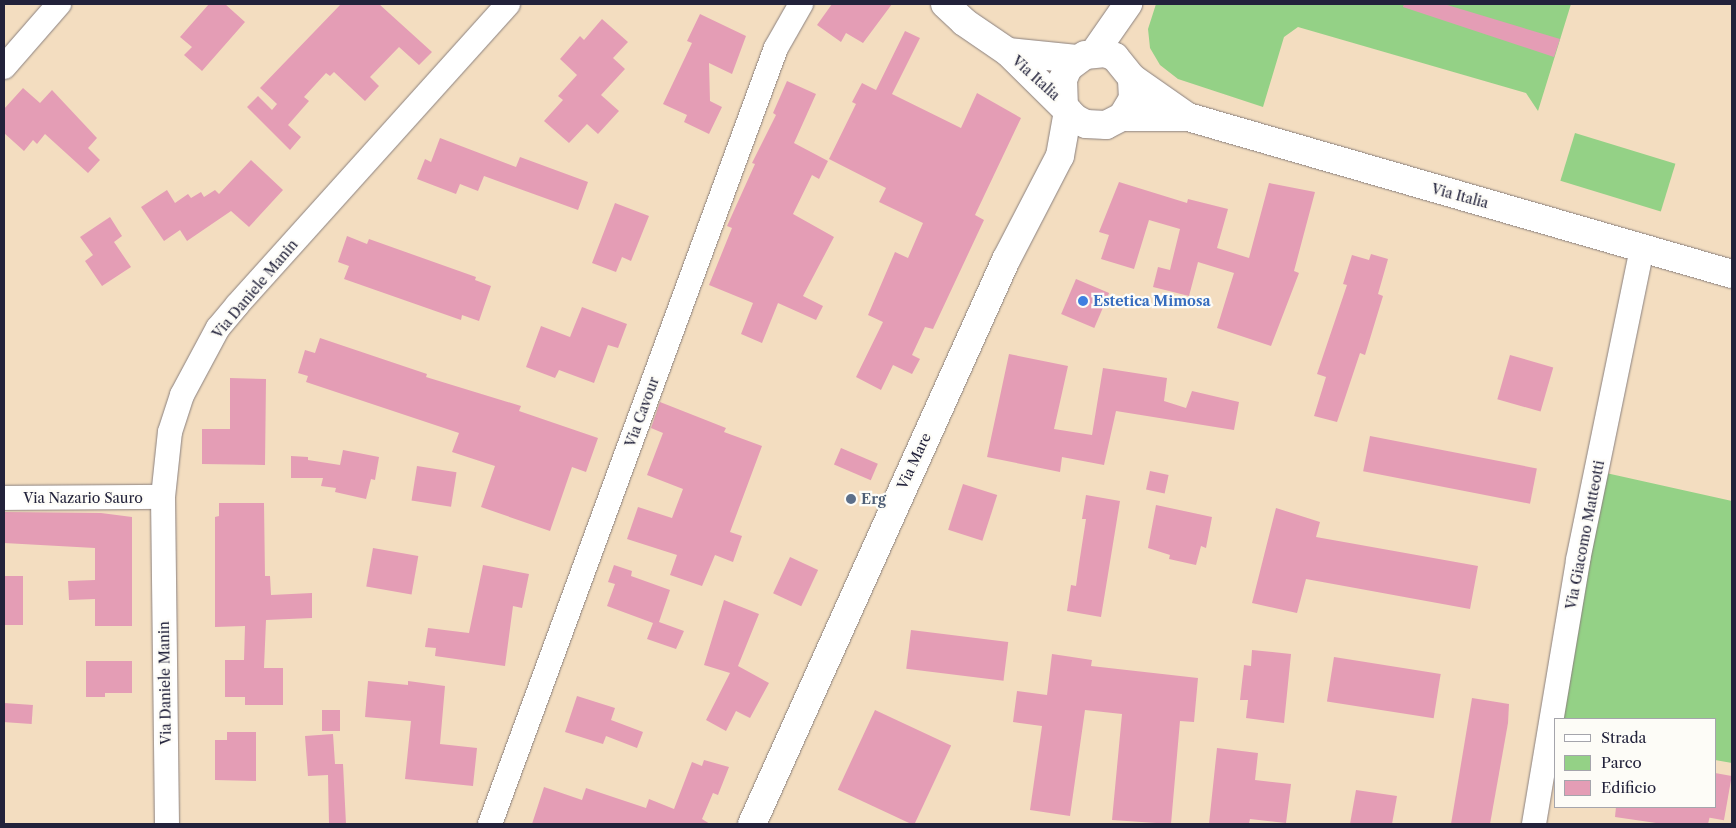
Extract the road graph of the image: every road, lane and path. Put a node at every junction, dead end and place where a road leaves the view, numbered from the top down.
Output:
1 (59, 4) edge
2 (508, 4) edge
3 (801, 4) edge
4 (945, 4) edge
5 (1128, 5) edge
6 (1008, 52) junction
7 (1085, 56) junction
8 (4, 67) edge
9 (1128, 71) junction
10 (1066, 107) junction
11 (1188, 117) junction
12 (1109, 121) junction
13 (1060, 156) junction
14 (1642, 247) junction
15 (1732, 274) edge
16 (163, 497) junction
17 (4, 498) edge
18 (167, 824) edge
19 (490, 824) edge
20 (752, 824) edge
21 (1534, 824) edge

1 - 8 street
2 - 16 street, Via Daniele Manin
3 - 19 street, Via Cavour
4 - 6 main road, Via Italia
5 - 7 main road
5 - 9 main road
6 - 7 main road, Via Italia
6 - 10 main road, Via Italia
7 - 9 main road
7 - 10 main road
9 - 11 main road, Via Italia
9 - 12 main road
10 - 12 main road
10 - 13 main road, Via Mare
11 - 12 main road, Via Italia
11 - 14 main road, Via Italia
12 - 13 main road, Via Mare
13 - 20 main road, Via Mare
14 - 15 main road, Via Italia
14 - 21 street, Via Giacomo Matteotti
16 - 17 street, Via Nazario Sauro
16 - 18 street, Via Daniele Manin

